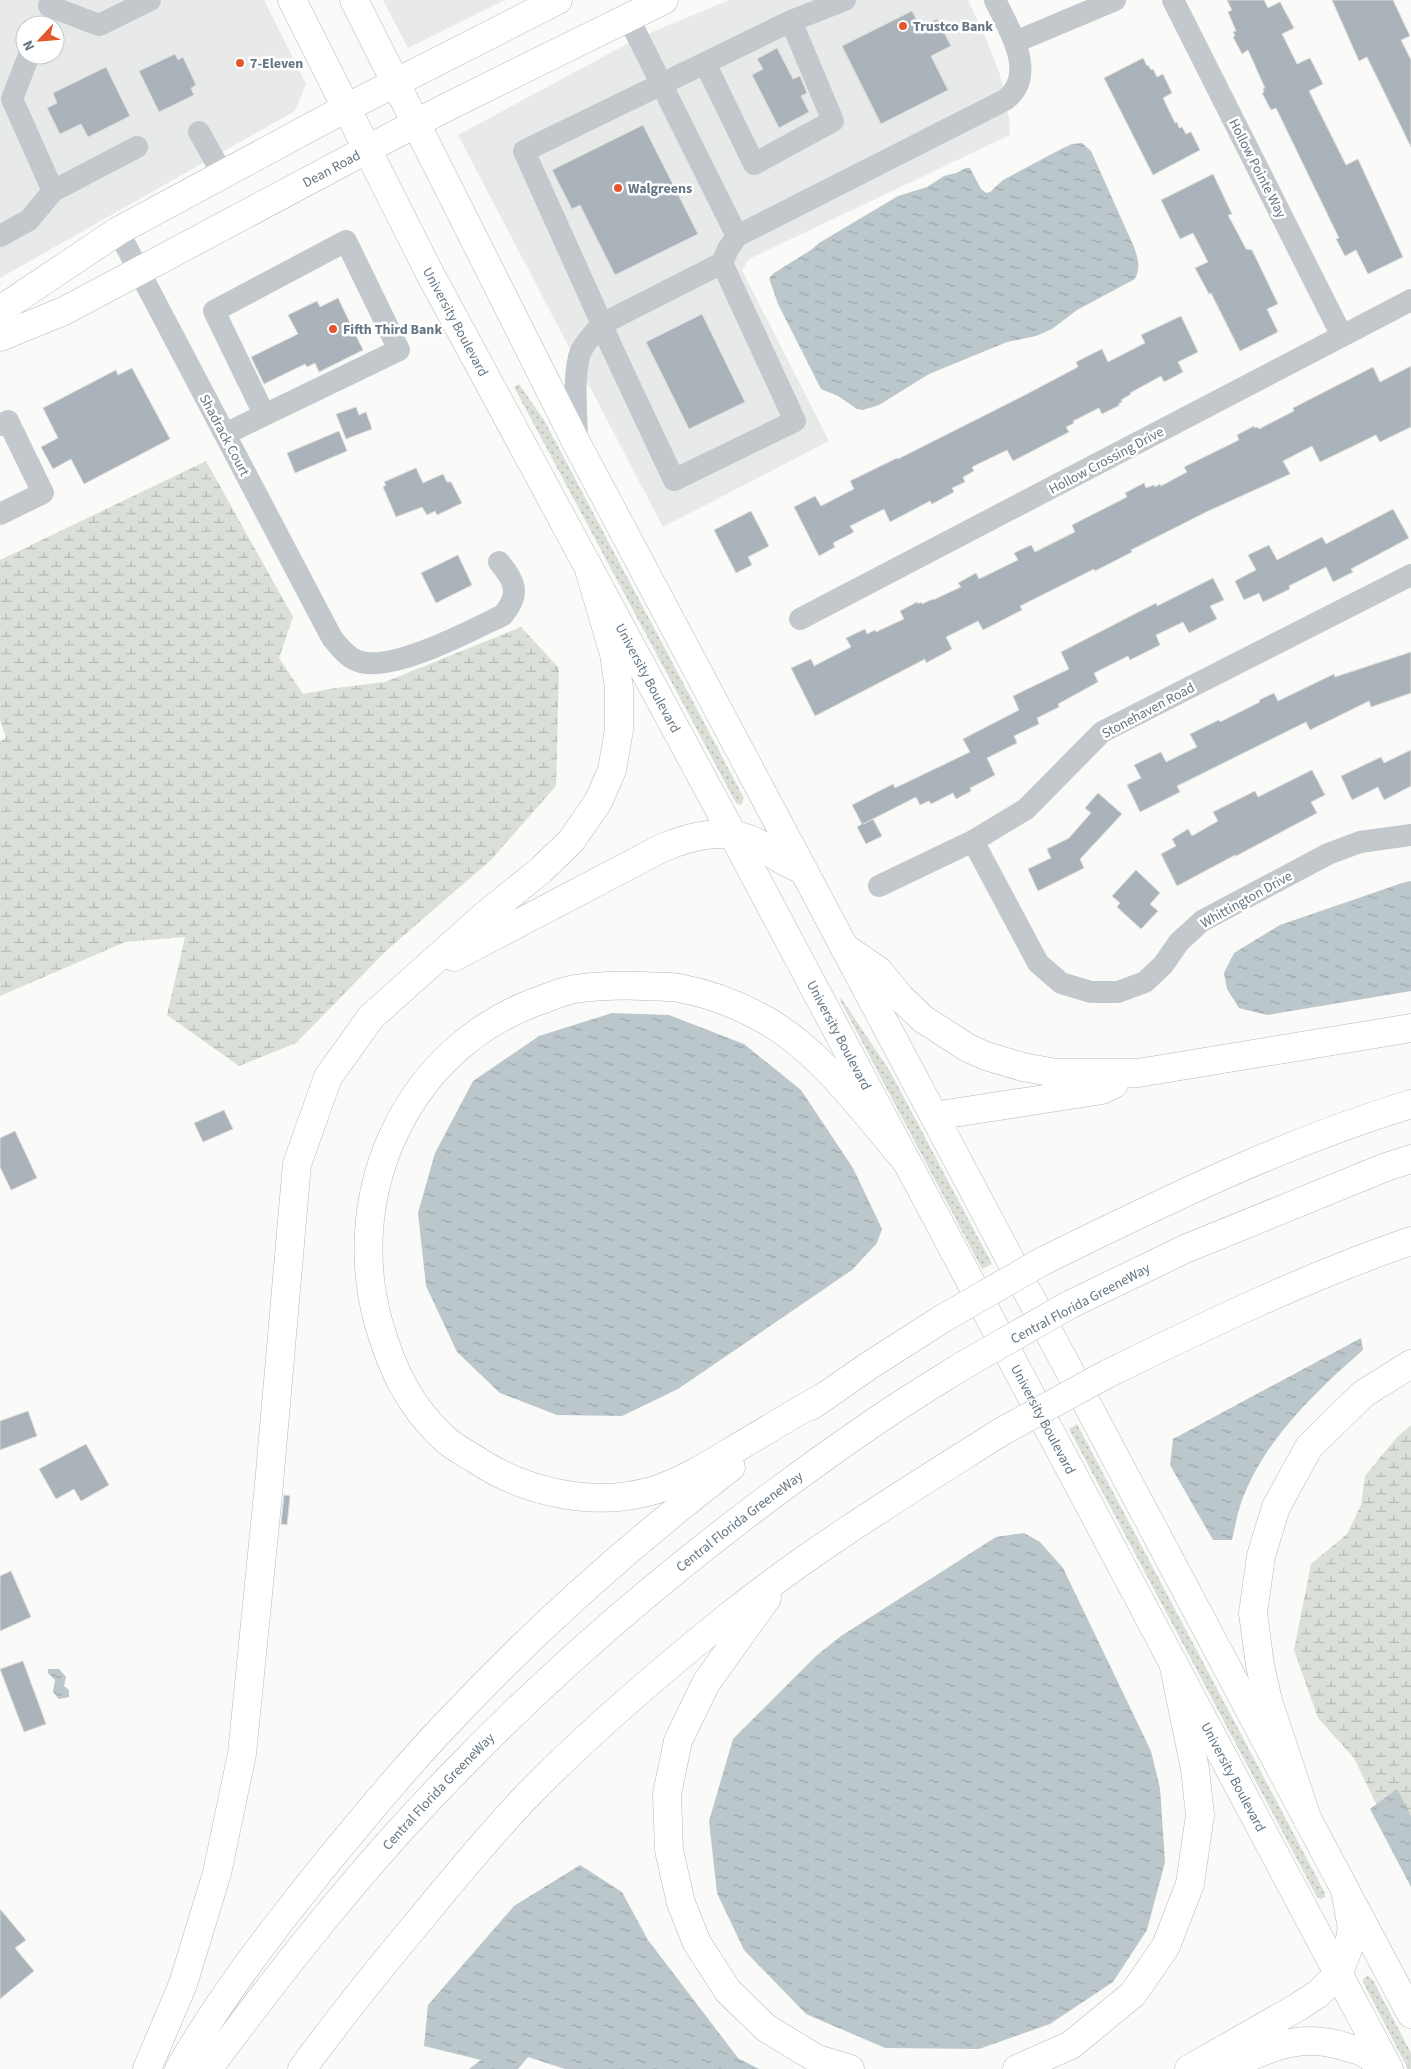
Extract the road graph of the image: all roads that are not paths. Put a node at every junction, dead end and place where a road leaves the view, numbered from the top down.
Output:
1 (150, 0) edge
2 (292, 0) edge
3 (354, 0) edge
4 (664, 0) edge
5 (845, 0) edge
6 (995, 0) edge
7 (1115, 0) edge
8 (1173, 0) edge
9 (542, 4) edge
10 (47, 10) edge
11 (628, 17) junction
12 (791, 21) junction
13 (1015, 42) junction
14 (704, 63) junction
15 (25, 65) edge
16 (396, 82) junction
17 (660, 84) junction
18 (346, 108) junction
19 (416, 123) junction
20 (198, 132) dead end
21 (137, 147) dead end
22 (367, 150) junction
23 (222, 175) junction
24 (52, 191) junction
25 (118, 231) junction
26 (0, 236) edge
27 (737, 236) junction
28 (722, 263) junction
29 (139, 271) junction
30 (1411, 300) edge
31 (0, 310) edge
32 (602, 324) junction
33 (1342, 336) junction
34 (0, 337) edge
35 (264, 414) junction
36 (0, 425) edge
37 (225, 434) junction
38 (577, 444) junction
39 (0, 514) edge
40 (499, 562) dead end
41 (588, 566) junction
42 (1411, 575) edge
43 (800, 619) dead end
44 (733, 835) junction
45 (1411, 835) edge
46 (973, 841) junction
47 (804, 871) junction
48 (879, 886) dead end
49 (844, 947) junction
50 (419, 975) junction
51 (1411, 1028) edge
52 (1138, 1073) junction
53 (1411, 1104) edge
54 (934, 1116) junction
55 (1411, 1159) edge
56 (906, 1161) junction
57 (1411, 1240) edge
58 (1411, 1364) edge
59 (825, 1396) junction
60 (781, 1577) junction
61 (1173, 1662) junction
62 (1308, 1821) junction
63 (1345, 1890) junction
64 (1339, 1973) junction
65 (1411, 2014) edge
66 (147, 2069) edge
67 (179, 2069) edge
68 (208, 2069) edge
69 (302, 2069) edge
70 (850, 2069) edge
71 (1017, 2069) edge
72 (1189, 2069) edge
73 (1222, 2069) edge
74 (1388, 2069) edge

1 - 10 street
2 - 18 main road, University Boulevard
3 - 16 main road
4 - 11 main road, Dean Road
5 - 12 street
6 - 13 street
7 - 13 street
8 - 33 street, Hollow Pointe Way
9 - 16 main road
11 - 17 street
11 - 19 main road, Dean Road
12 - 14 street
12 - 14 street
13 - 27 street
14 - 17 street
15 - 24 street
16 - 18 main road
16 - 19 main road
17 - 27 street
17 - 32 street
18 - 22 main road, University Boulevard
18 - 23 main road
19 - 22 main road, Dean Road
19 - 38 main road
20 - 23 street
21 - 24 street
22 - 29 main road, Dean Road
22 - 41 main road, University Boulevard
23 - 25 main road
24 - 26 street
25 - 29 street, Shadrack Court
25 - 31 main road
27 - 28 street
28 - 32 street
28 - 32 street
29 - 34 main road, Dean Road
29 - 37 street, Shadrack Court
30 - 33 street, Hollow Crossing Drive
32 - 38 street
33 - 43 street, Hollow Crossing Drive
35 - 35 street
35 - 37 street
36 - 39 street
37 - 40 street, Shadrack Court
38 - 47 main road
41 - 44 main road, University Boulevard
41 - 50 main road
42 - 46 street, Stonehaven Road
44 - 47 main road
44 - 50 main road
44 - 56 main road, University Boulevard
45 - 46 street, Whittington Drive
46 - 48 street, Stonehaven Road
47 - 49 main road
49 - 52 main road
49 - 54 main road
50 - 66 main road
51 - 52 main road
52 - 54 main road
53 - 59 main road, bridge
54 - 62 main road
55 - 68 main road, Central Florida GreeneWay, bridge
56 - 59 main road
56 - 61 main road, University Boulevard
57 - 60 main road, bridge
58 - 62 main road
59 - 67 main road
60 - 69 main road
60 - 70 main road
61 - 64 main road, University Boulevard
61 - 71 main road
62 - 63 main road
63 - 64 main road
63 - 65 main road
64 - 72 main road
64 - 74 main road, University Boulevard
73 - 74 main road

